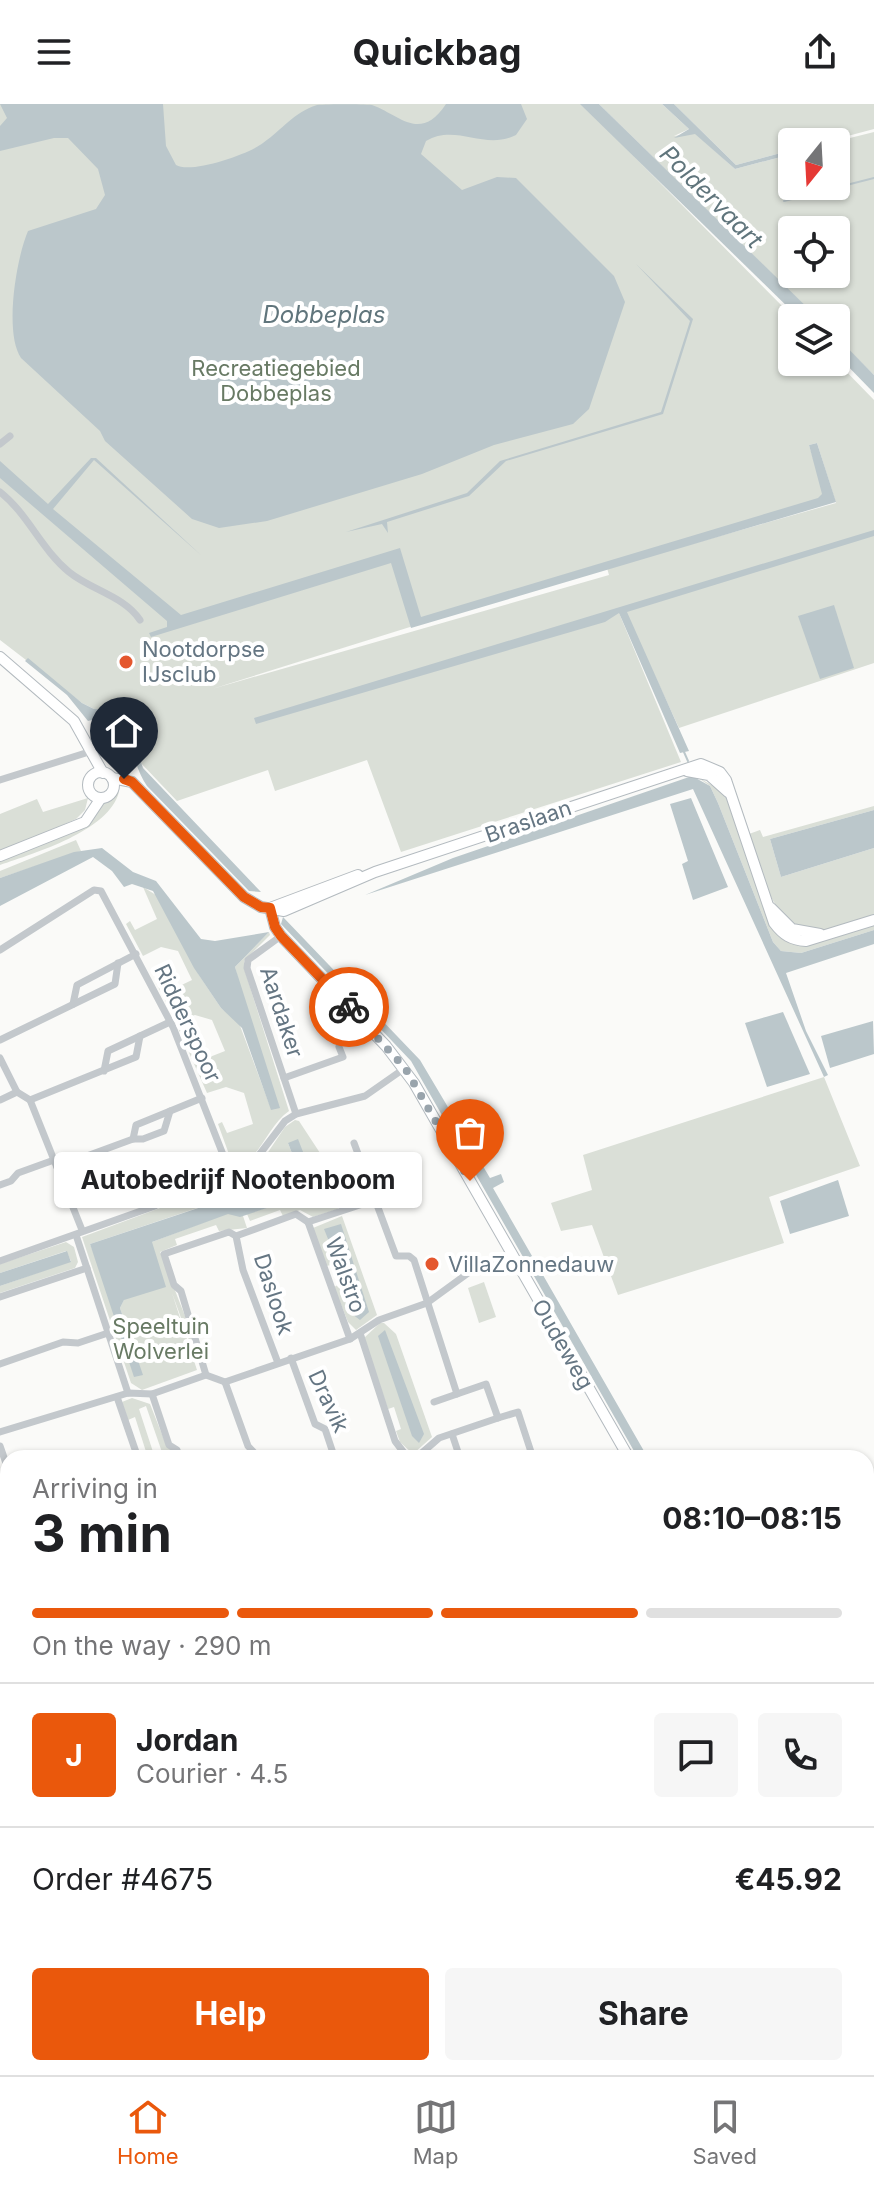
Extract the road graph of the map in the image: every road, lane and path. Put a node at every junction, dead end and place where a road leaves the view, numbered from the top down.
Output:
1 (10, 436) dead end
2 (0, 444) edge
3 (0, 492) edge
4 (140, 620) dead end
5 (0, 657) edge
6 (92, 751) junction
7 (106, 778) junction
8 (0, 780) edge
9 (98, 797) junction
10 (0, 856) edge
11 (270, 908) junction
12 (874, 920) edge
13 (281, 936) junction
14 (0, 950) edge
15 (136, 954) junction
16 (118, 963) junction
17 (73, 1004) junction
18 (170, 1022) junction
19 (140, 1036) junction
20 (0, 1040) edge
21 (339, 1047) dead end
22 (0, 1058) edge
23 (405, 1068) junction
24 (104, 1071) junction
25 (284, 1078) junction
26 (17, 1092) junction
27 (202, 1098) junction
28 (0, 1100) edge
29 (30, 1100) junction
30 (170, 1111) junction
31 (296, 1114) junction
32 (133, 1139) junction
33 (354, 1143) dead end
34 (56, 1163) junction
35 (231, 1175) junction
36 (0, 1185) edge
37 (375, 1200) junction
38 (308, 1222) junction
39 (79, 1233) junction
40 (236, 1236) junction
41 (511, 1254) junction
42 (0, 1261) edge
43 (87, 1268) junction
44 (0, 1297) edge
45 (427, 1303) junction
46 (108, 1333) junction
47 (360, 1333) junction
48 (350, 1339) junction
49 (291, 1358) junction
50 (278, 1363) junction
51 (0, 1364) edge
52 (206, 1375) junction
53 (225, 1382) junction
54 (128, 1393) junction
55 (152, 1394) junction
56 (457, 1394) junction
57 (117, 1397) junction
58 (434, 1402) dead end
59 (498, 1418) junction
60 (0, 1432) edge
61 (452, 1434) junction
62 (135, 1450) edge
63 (177, 1450) edge
64 (252, 1450) edge
65 (332, 1450) edge
66 (402, 1450) edge
67 (425, 1450) edge
68 (457, 1450) edge
69 (530, 1450) edge
70 (624, 1450) edge

1 - 2 street
3 - 4 street
5 - 6 main road
6 - 7 main road
6 - 8 street
7 - 9 main road
7 - 9 main road
7 - 11 main road
9 - 10 main road
11 - 12 main road, Braslaan
11 - 13 main road, Oudeweg
13 - 23 main road, Oudeweg
13 - 25 street, Aardaker
14 - 15 street, Ridderspoor
15 - 16 street
15 - 18 street, Ridderspoor
16 - 17 street
16 - 17 street
17 - 20 street
18 - 19 street
18 - 27 street, Ridderspoor
19 - 24 street
19 - 24 street
21 - 25 street
22 - 26 street
23 - 31 street
23 - 41 main road, Oudeweg
24 - 29 street
25 - 31 street, Aardaker
26 - 28 street
26 - 29 street
27 - 30 street
27 - 35 street, Ridderspoor
29 - 34 street
30 - 32 street
30 - 32 street
31 - 35 street
32 - 34 street
33 - 37 street
34 - 36 street
34 - 39 street
35 - 39 street
37 - 38 street
37 - 45 street
38 - 40 street
38 - 48 street, Walstro
39 - 42 street
39 - 43 street
40 - 50 street, Daslook
40 - 52 street
41 - 45 street
41 - 70 main road, Oudeweg
43 - 44 street
43 - 46 street
45 - 47 street
45 - 56 street
46 - 51 street
46 - 54 street
47 - 48 street
47 - 66 street
48 - 49 street
49 - 50 street
49 - 65 street, Dravik
50 - 53 street
52 - 53 street
52 - 55 street
53 - 64 street
54 - 55 street
54 - 57 street
55 - 63 street
56 - 58 street
56 - 59 street
57 - 60 street
57 - 62 street
59 - 61 street
59 - 69 street
61 - 67 street
61 - 68 street

